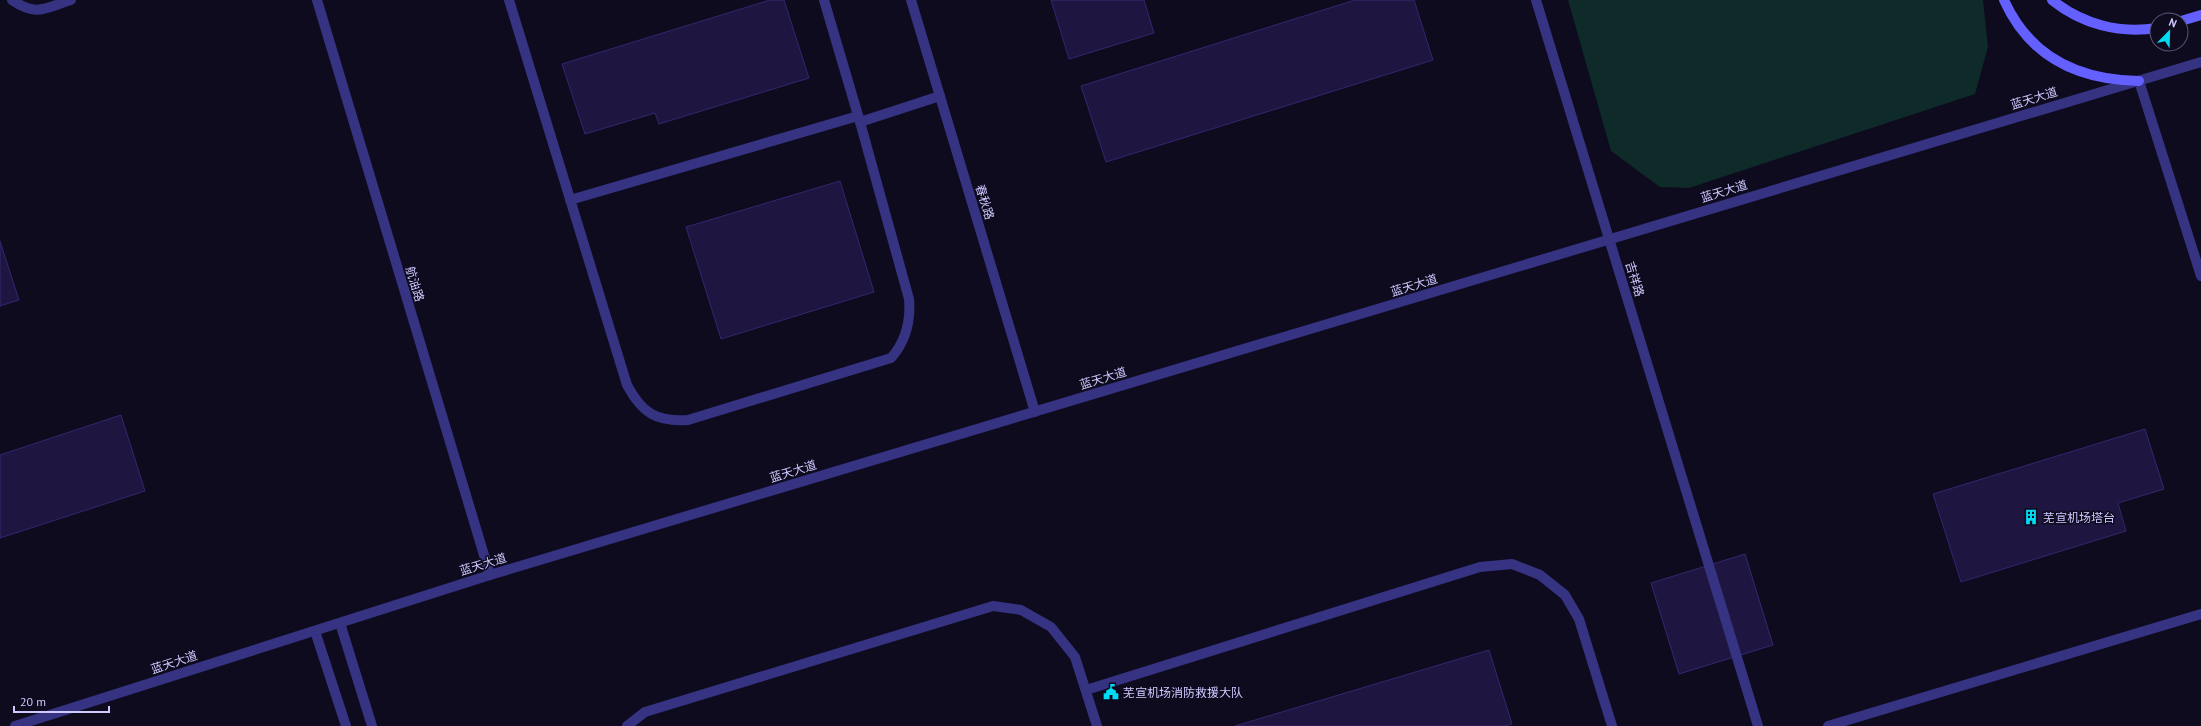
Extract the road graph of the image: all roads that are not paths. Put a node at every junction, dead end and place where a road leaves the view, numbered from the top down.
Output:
1 (12, 0) edge
2 (71, 0) edge
3 (316, 0) edge
4 (509, 0) edge
5 (824, 0) edge
6 (911, 0) edge
7 (1536, 0) edge
8 (2004, 0) edge
9 (2052, 0) edge
10 (2201, 15) edge
11 (2189, 19) edge
12 (2149, 29) edge
13 (2201, 62) edge
14 (2139, 80) junction
15 (940, 96) junction
16 (859, 119) junction
17 (570, 200) junction
18 (1609, 240) junction
19 (2201, 276) edge
20 (1035, 412) junction
21 (490, 576) junction
22 (2201, 614) edge
23 (340, 623) junction
24 (316, 631) junction
25 (1086, 690) junction
26 (15, 726) edge
27 (346, 726) edge
28 (372, 726) edge
29 (627, 726) edge
30 (1097, 726) edge
31 (1612, 726) edge
32 (1758, 726) edge
33 (1828, 726) edge

1 - 2 street
3 - 21 street, 航油路
4 - 17 street
5 - 16 street
6 - 15 street, 春秋路
7 - 18 street, 吉祥路
8 - 14 main road
9 - 12 main road
10 - 11 main road
13 - 14 street, 蓝天大道
14 - 18 street, 蓝天大道
14 - 19 street
15 - 16 street
15 - 20 street, 春秋路
16 - 17 street
16 - 17 street
18 - 20 street, 蓝天大道
18 - 32 street, 吉祥路
20 - 21 street, 蓝天大道
21 - 23 street, 蓝天大道
22 - 33 street
23 - 24 street, 蓝天大道
23 - 28 street
24 - 26 street, 蓝天大道
24 - 27 street
25 - 29 street
25 - 30 street
25 - 31 street

